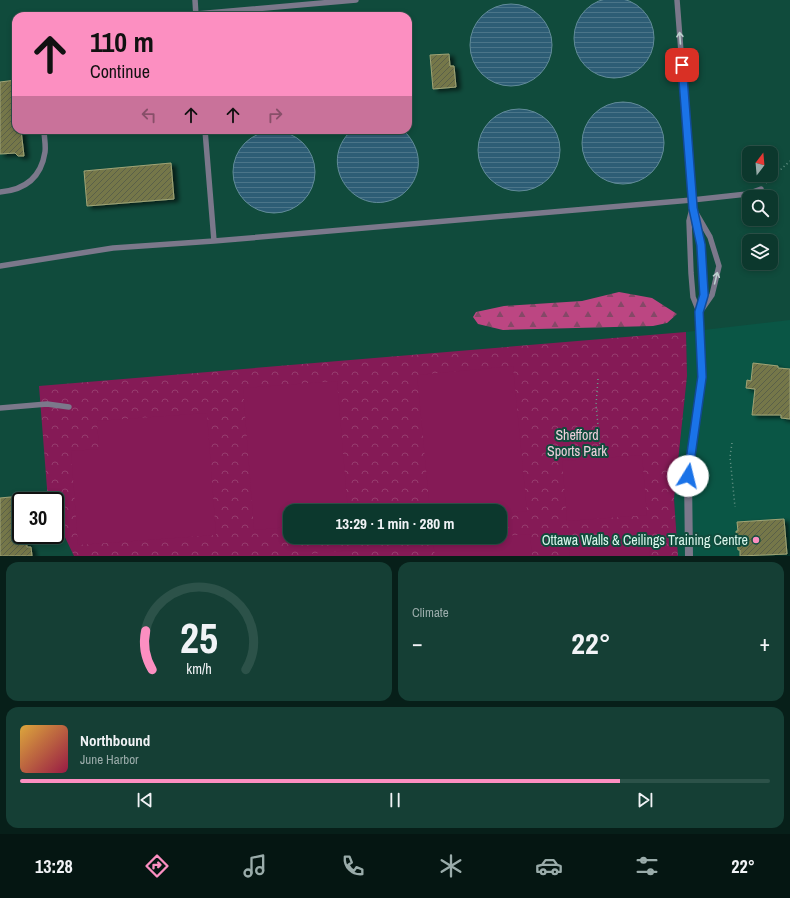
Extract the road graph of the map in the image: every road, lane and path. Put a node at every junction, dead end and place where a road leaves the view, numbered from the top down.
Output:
1 (195, 0) edge
2 (356, 0) edge
3 (677, 0) edge
4 (196, 12) edge
5 (228, 12) edge
6 (44, 134) edge
7 (205, 134) edge
8 (790, 161) edge
9 (761, 189) joint
10 (0, 192) edge
11 (692, 200) junction
12 (693, 208) junction
13 (214, 241) junction
14 (0, 266) edge
15 (699, 312) junction
16 (598, 379) dead end
17 (69, 407) dead end
18 (0, 408) edge
19 (732, 443) dead end
20 (601, 455) dead end
21 (735, 507) dead end
22 (689, 556) edge

1 - 4 lane
2 - 5 lane
11 -> 3 lane
6 - 10 lane
7 - 13 lane
8 - 9 path
9 - 11 lane
11 - 12 lane
11 - 13 lane
12 - 15 lane
12 - 15 lane
15 -> 12 lane
13 - 14 lane
15 - 22 street
16 - 20 path
17 - 18 lane
19 - 21 path

